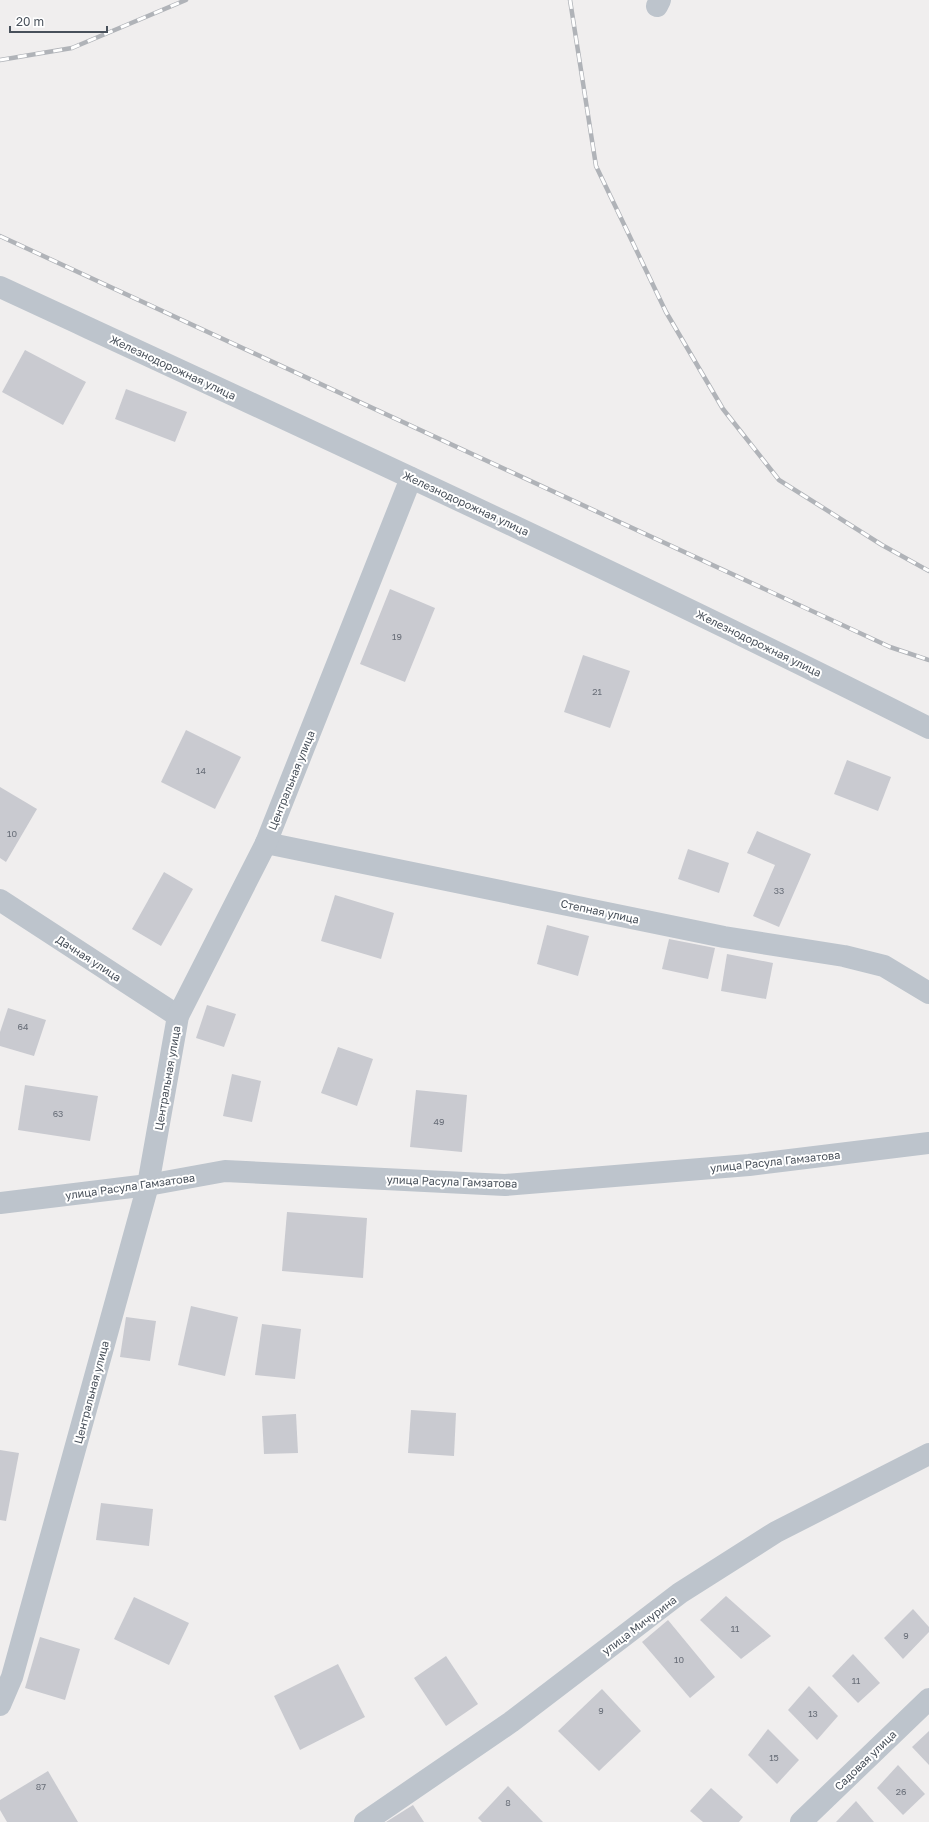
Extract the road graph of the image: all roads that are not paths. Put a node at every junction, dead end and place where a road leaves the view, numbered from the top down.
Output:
1 (0, 287) edge
2 (411, 478) junction
3 (929, 728) edge
4 (266, 843) junction
5 (0, 900) edge
6 (929, 993) edge
7 (178, 1016) junction
8 (929, 1143) edge
9 (148, 1185) junction
10 (0, 1203) edge
11 (929, 1454) edge
12 (929, 1699) edge
13 (0, 1705) edge
14 (365, 1822) edge
15 (801, 1822) edge

1 - 2 street, Железнодорожная улица
2 - 3 street, Железнодорожная улица
2 - 4 street, Центральная улица
4 - 6 street, Степная улица
4 - 7 street, Центральная улица
5 - 7 street, Дачная улица
7 - 9 street, Центральная улица
8 - 9 street, улица Расула Гамзатова
9 - 10 street, улица Расула Гамзатова
9 - 13 street, Центральная улица
11 - 14 street, улица Мичурина
12 - 15 street, Садовая улица

